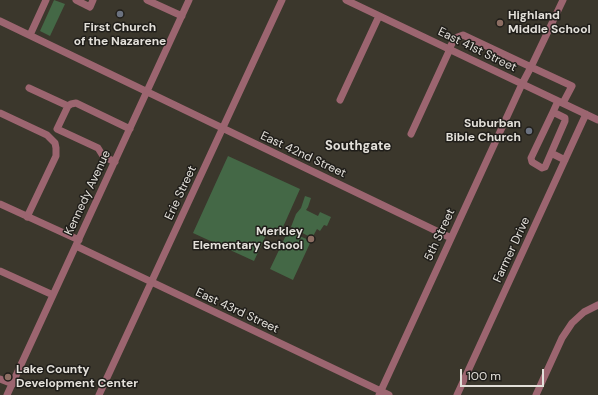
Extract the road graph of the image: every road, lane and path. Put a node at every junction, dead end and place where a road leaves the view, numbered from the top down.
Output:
1 (46, 0) edge
2 (76, 0) edge
3 (93, 0) edge
4 (147, 0) edge
5 (189, 0) edge
6 (282, 0) edge
7 (346, 0) edge
8 (562, 0) edge
9 (182, 16) junction
10 (379, 16) junction
11 (0, 21) edge
12 (30, 35) junction
13 (450, 49) junction
14 (531, 67) junction
15 (522, 84) junction
16 (29, 88) dead end
17 (147, 92) junction
18 (340, 100) dead end
19 (561, 102) junction
20 (68, 106) junction
21 (553, 112) junction
22 (0, 113) edge
23 (586, 114) junction
24 (598, 120) edge
25 (130, 129) junction
26 (222, 129) junction
27 (412, 134) dead end
28 (551, 153) junction
29 (565, 160) junction
30 (115, 162) junction
31 (0, 204) edge
32 (27, 217) junction
33 (451, 238) junction
34 (77, 243) junction
35 (0, 271) edge
36 (151, 282) junction
37 (53, 295) junction
38 (598, 304) edge
39 (0, 379) edge
40 (12, 384) junction
41 (380, 393) edge
42 (7, 395) edge
43 (99, 395) edge
44 (389, 395) edge
45 (457, 395) edge
46 (536, 395) edge

1 - 12 street
2 - 3 street
4 - 9 street
5 - 9 street, Kennedy Avenue
6 - 26 street, Erie Street
7 - 10 street, East 41st Street
8 - 14 street, 5th Street
9 - 17 street, Kennedy Avenue
10 - 13 street, East 41st Street
10 - 18 street
11 - 12 street, East 42nd Street
12 - 17 street, East 42nd Street
13 - 14 street
13 - 15 street, East 41st Street
13 - 27 street
14 - 15 street, 5th Street
14 - 19 street
15 - 19 street, East 41st Street
15 - 33 street, 5th Street
16 - 20 street
17 - 25 street, Kennedy Avenue
17 - 26 street, East 42nd Street
19 - 21 street
19 - 23 street, East 41st Street
20 - 25 street
20 - 30 street
21 - 28 street
21 - 28 street
22 - 32 street
23 - 24 street, East 41st Street
23 - 29 street, Farmer Drive
25 - 30 street, Kennedy Avenue
26 - 33 street, East 42nd Street
26 - 36 street, Erie Street
28 - 29 street
29 - 45 street, Farmer Drive
30 - 34 street, Kennedy Avenue
31 - 32 street, East 43rd Street
32 - 34 street, East 43rd Street
33 - 41 street, 5th Street
34 - 36 street, East 43rd Street
34 - 37 street, Kennedy Avenue
35 - 37 street
36 - 41 street, East 43rd Street
36 - 43 street, Erie Street
37 - 40 street, Kennedy Avenue
38 - 46 street
39 - 40 street
40 - 42 street, Kennedy Avenue
41 - 44 street, East 43rd Street

